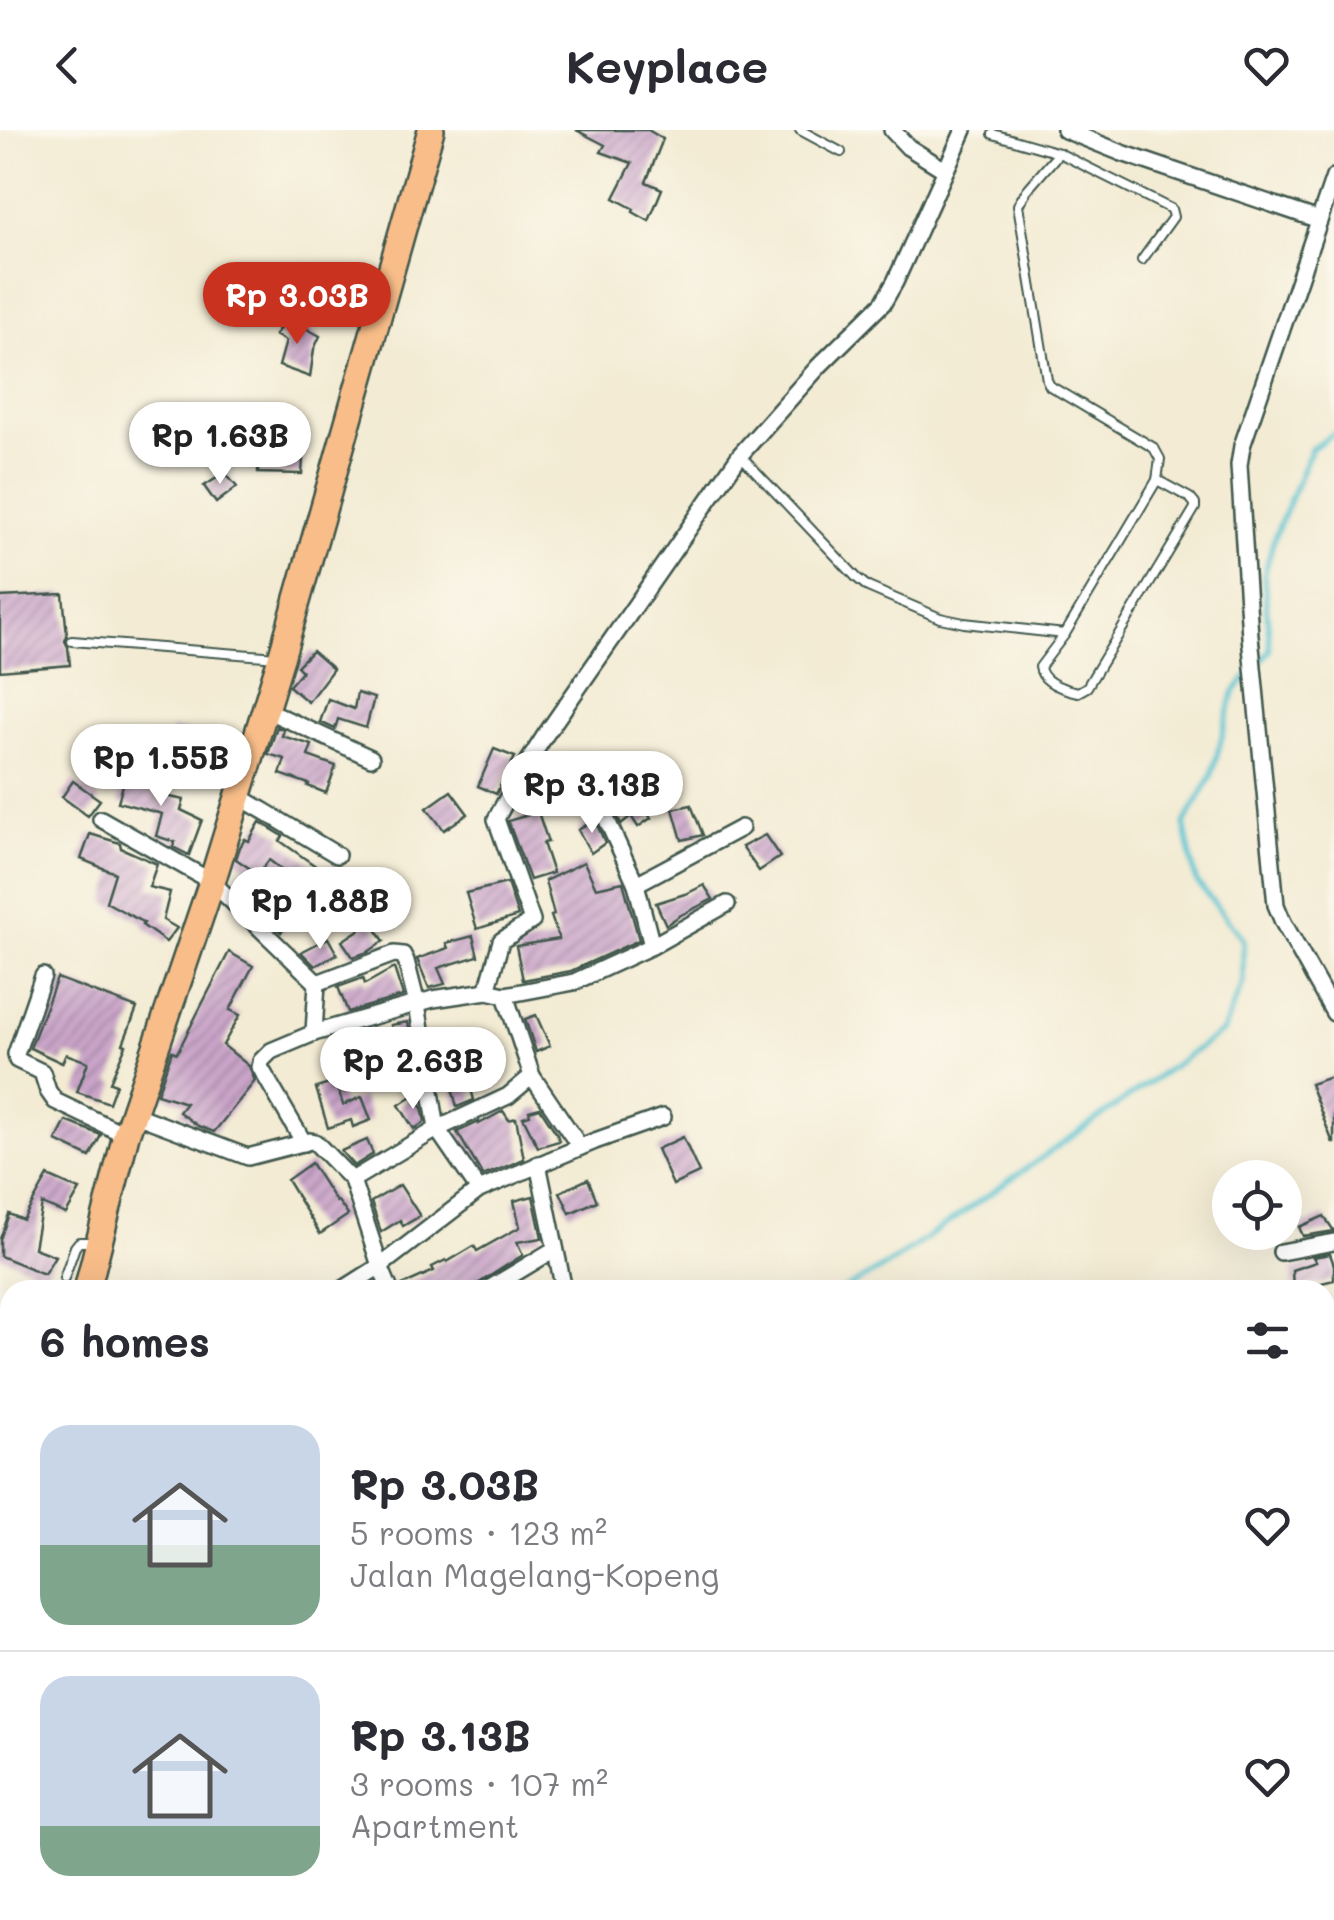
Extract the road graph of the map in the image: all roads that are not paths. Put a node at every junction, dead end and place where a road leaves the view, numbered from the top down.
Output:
1 (431, 130) edge
2 (800, 130) edge
3 (892, 130) edge
4 (964, 130) edge
5 (1065, 130) edge
6 (993, 134) dead end
7 (841, 152) dead end
8 (1059, 153) junction
9 (945, 170) junction
10 (1334, 177) edge
11 (1319, 220) junction
12 (1142, 260) dead end
13 (740, 455) junction
14 (1157, 480) junction
15 (1065, 634) junction
16 (72, 641) dead end
17 (281, 658) junction
18 (264, 709) junction
19 (371, 758) dead end
20 (522, 774) junction
21 (237, 795) junction
22 (102, 820) dead end
23 (741, 828) dead end
24 (337, 855) dead end
25 (212, 882) junction
26 (636, 884) junction
27 (727, 904) dead end
28 (652, 946) junction
29 (42, 976) dead end
30 (317, 983) junction
31 (486, 992) junction
32 (506, 995) junction
33 (417, 1004) junction
34 (1334, 1013) edge
35 (314, 1033) junction
36 (532, 1076) junction
37 (663, 1117) dead end
38 (129, 1124) junction
39 (437, 1128) junction
40 (304, 1142) junction
41 (580, 1146) junction
42 (538, 1164) junction
43 (352, 1180) junction
44 (479, 1190) junction
45 (1334, 1242) edge
46 (556, 1248) junction
47 (1281, 1252) dead end
48 (380, 1266) junction
49 (77, 1280) edge
50 (358, 1280) edge
51 (386, 1280) edge
52 (503, 1280) edge
53 (562, 1280) edge

1 - 17 main road
2 - 7 lane
3 - 9 street
4 - 9 street
5 - 11 street
6 - 8 lane
8 - 12 lane
8 - 14 lane
9 - 13 street
10 - 11 street
11 - 34 street
13 - 15 lane
13 - 20 street
14 - 15 lane
14 - 15 lane
16 - 17 lane
17 - 18 main road
18 - 19 street
18 - 21 main road
20 - 26 street
20 - 31 street
21 - 24 street
21 - 25 main road
22 - 25 street
23 - 26 street
25 - 30 street
25 - 38 main road
26 - 28 street
27 - 28 street
28 - 32 street
29 - 38 street
30 - 33 street
30 - 35 street
31 - 32 street
31 - 33 street
32 - 36 street
33 - 35 street
33 - 39 street
35 - 40 street
36 - 39 street
36 - 41 street
37 - 41 street
38 - 40 street
38 - 49 main road
39 - 43 street
39 - 44 street
40 - 43 street
41 - 42 street
42 - 44 street
42 - 46 street
43 - 48 street
44 - 48 street
45 - 47 street
46 - 52 street
46 - 53 street
48 - 50 street
48 - 51 street

